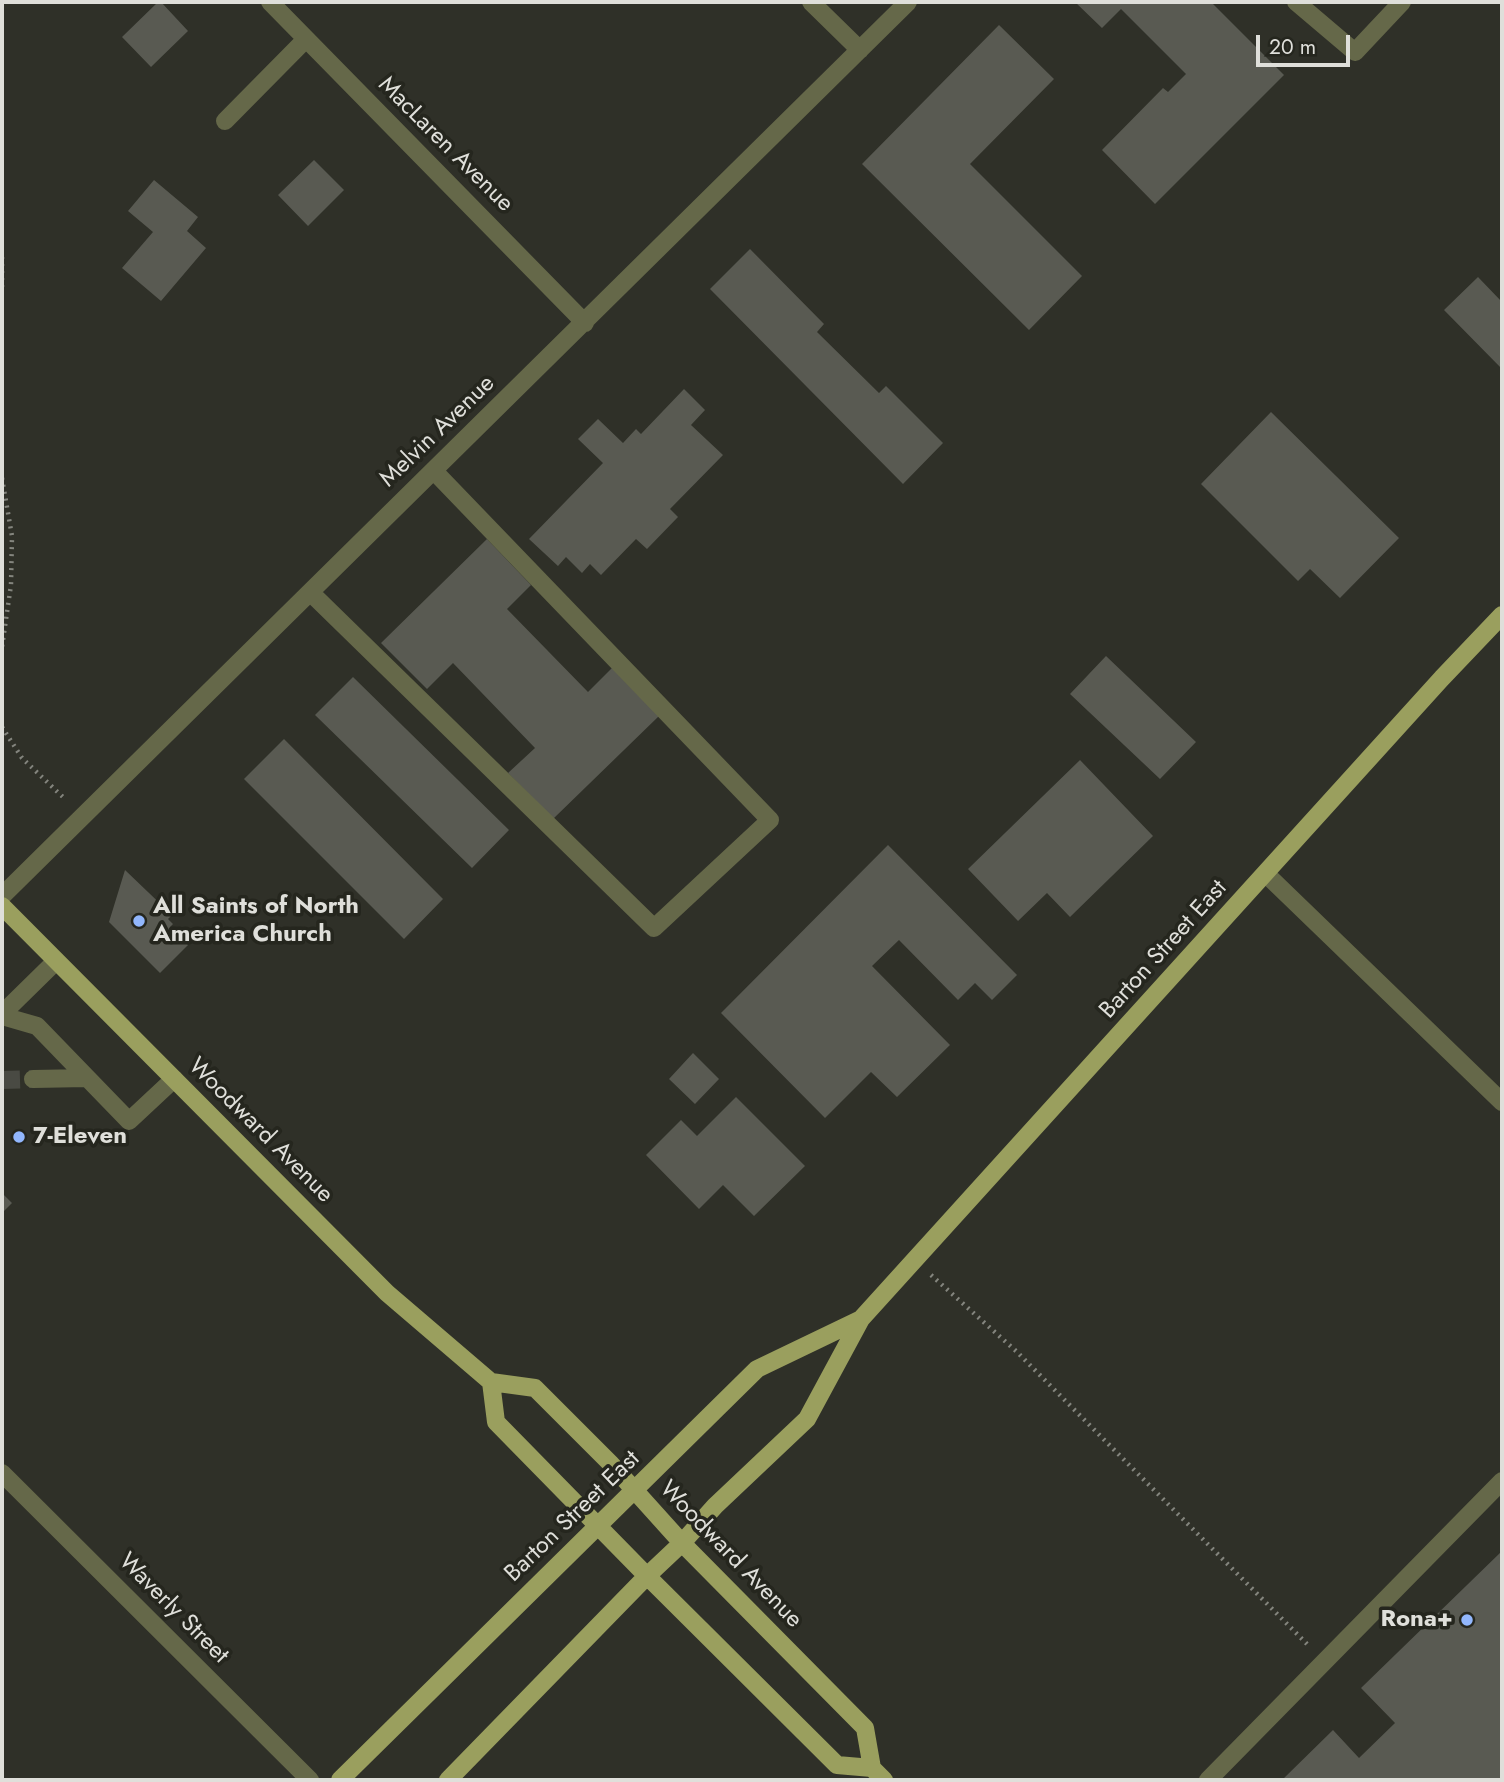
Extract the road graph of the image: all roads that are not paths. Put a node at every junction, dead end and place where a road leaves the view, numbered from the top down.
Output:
1 (270, 2) edge
2 (811, 2) edge
3 (908, 2) edge
4 (1296, 2) edge
5 (1402, 2) edge
6 (306, 39) junction
7 (860, 50) junction
8 (225, 121) dead end
9 (584, 323) junction
10 (434, 471) junction
11 (310, 592) junction
12 (1502, 615) edge
13 (1265, 874) junction
14 (2, 896) edge
15 (2, 906) edge
16 (56, 961) junction
17 (2, 1015) edge
18 (87, 1078) junction
19 (33, 1079) tunnel mouth
20 (174, 1079) junction
21 (1502, 1101) edge
22 (861, 1319) junction
23 (491, 1382) junction
24 (2, 1473) edge
25 (1502, 1481) edge
26 (634, 1490) junction
27 (598, 1526) junction
28 (682, 1543) junction
29 (647, 1576) junction
30 (878, 1774) edge
31 (310, 1780) edge
32 (340, 1780) edge
33 (448, 1780) edge
34 (1208, 1780) edge

1 - 6 street, MacLaren Avenue
2 - 7 street
3 - 7 street, Melvin Avenue
4 - 5 street
6 - 8 street
6 - 9 street, MacLaren Avenue
7 - 9 street, Melvin Avenue
9 - 10 street, Melvin Avenue
10 - 11 street, Melvin Avenue
10 - 11 street
11 - 14 street, Melvin Avenue
12 - 13 main road, Barton Street East
13 - 21 street
13 - 22 main road, Barton Street East
15 - 16 main road, Woodward Avenue
16 - 17 street
16 - 20 main road, Woodward Avenue
17 - 18 street
18 - 19 street
18 - 20 street
20 - 23 main road, Woodward Avenue
22 - 26 main road, Barton Street East
22 - 28 main road, Barton Street East
23 - 26 main road, Woodward Avenue
23 - 27 main road, Woodward Avenue
24 - 31 street, Waverly Street
25 - 34 street
26 - 27 main road, Barton Street East
26 - 28 main road, Woodward Avenue
27 - 29 main road, Woodward Avenue
27 - 32 main road, Barton Street East
28 - 29 main road, Barton Street East
28 - 30 main road, Woodward Avenue
29 - 30 main road, Woodward Avenue
29 - 33 main road, Barton Street East

